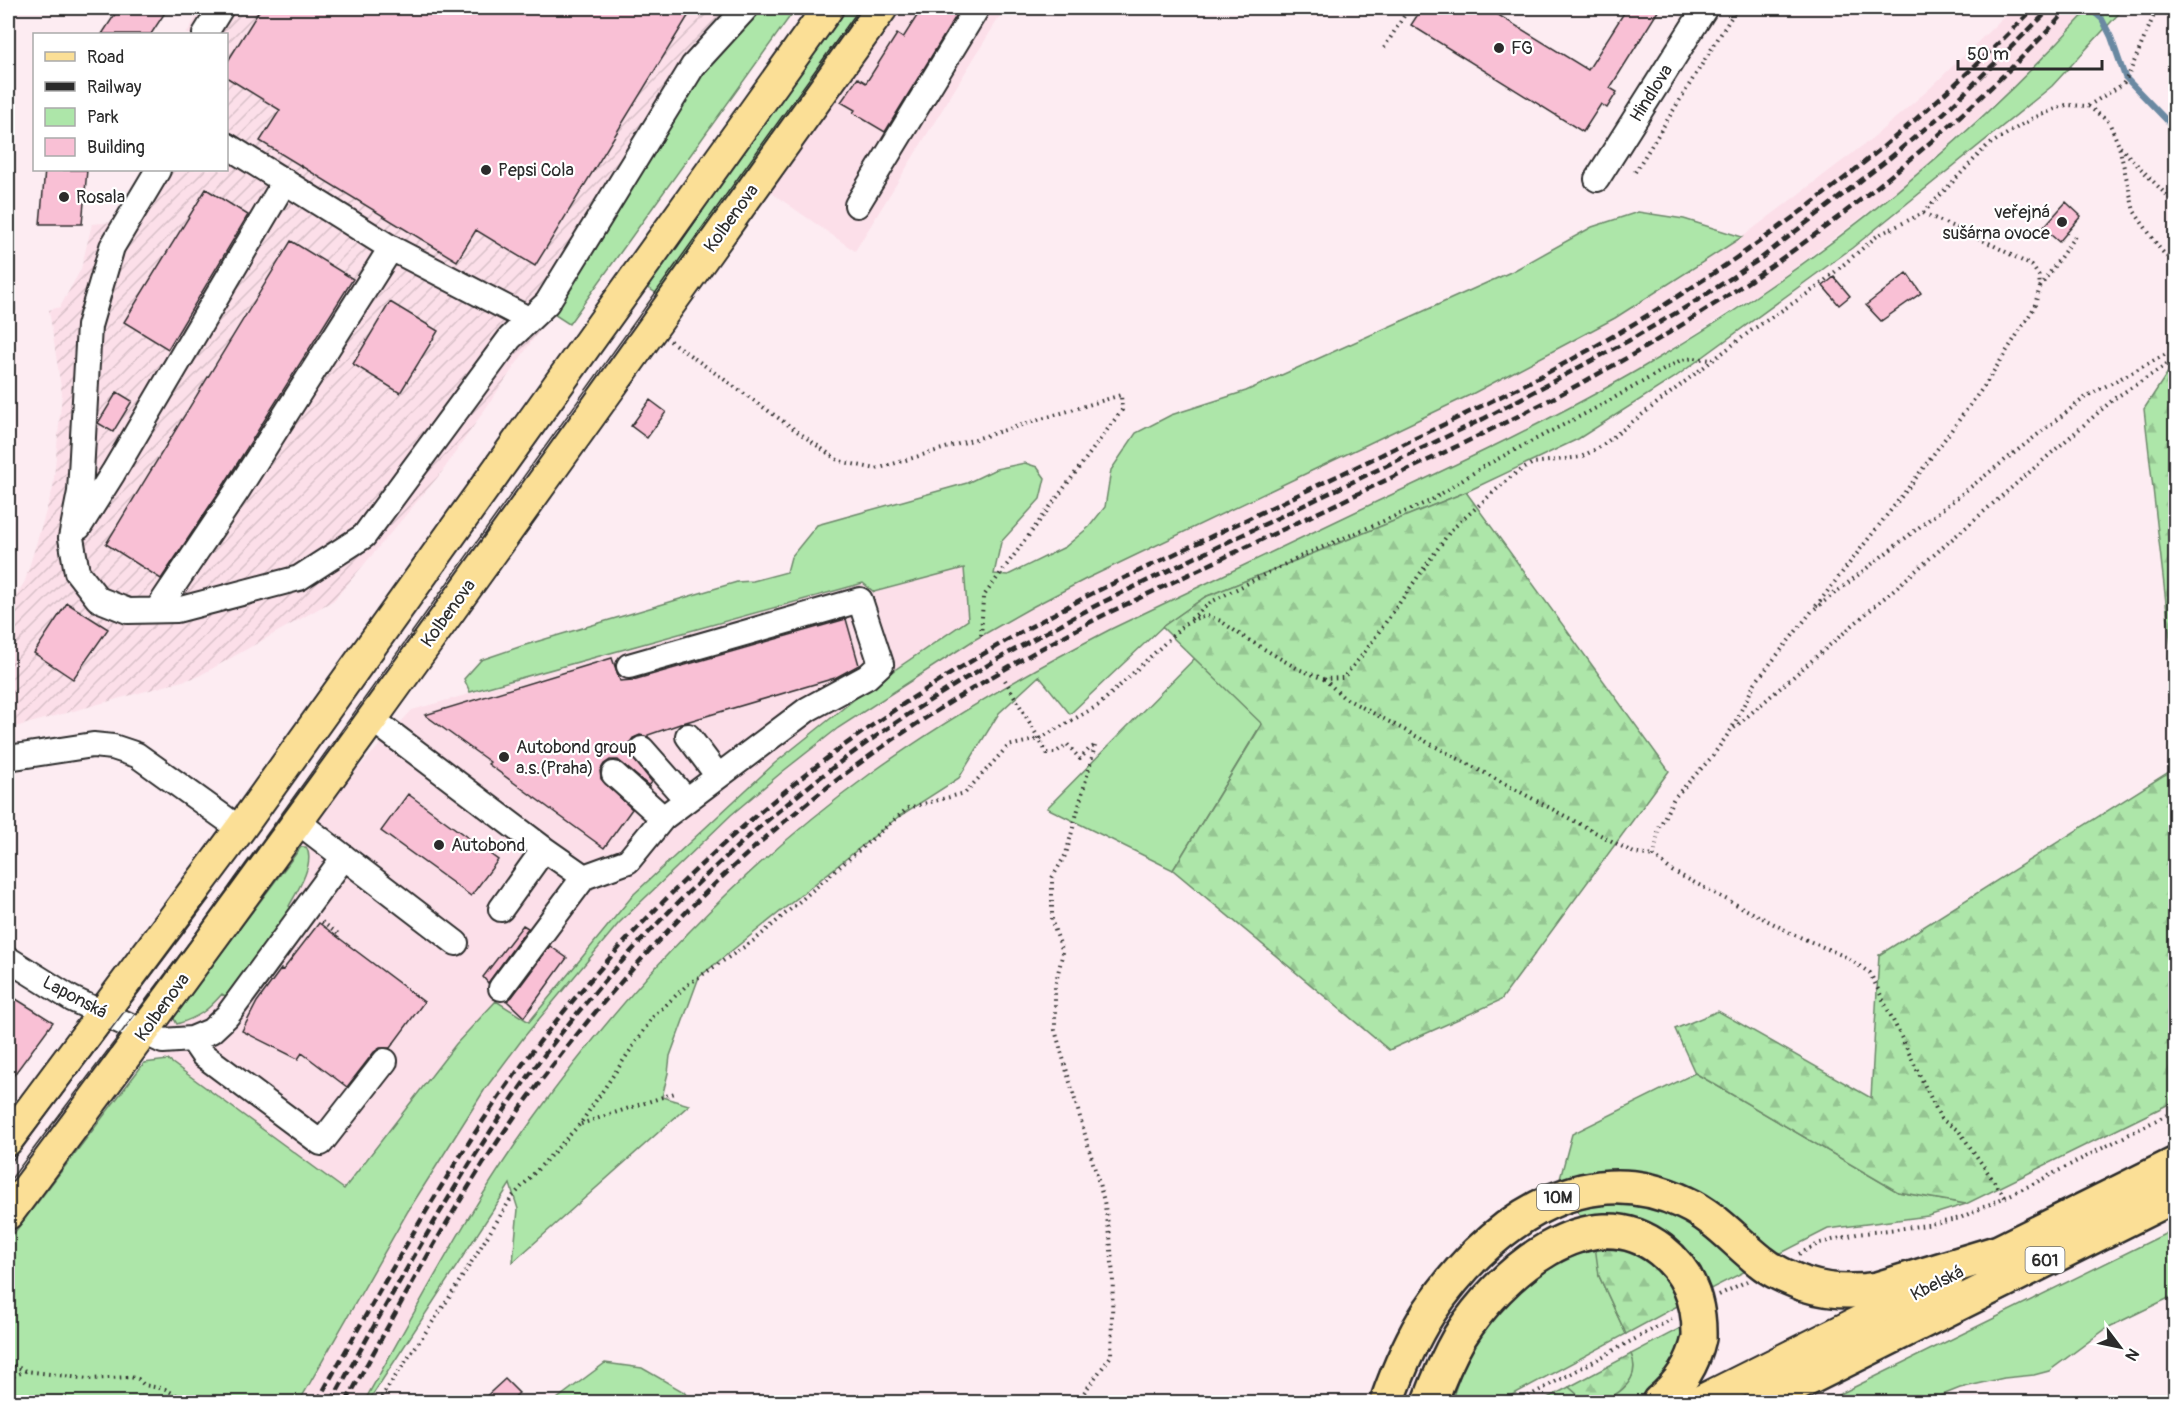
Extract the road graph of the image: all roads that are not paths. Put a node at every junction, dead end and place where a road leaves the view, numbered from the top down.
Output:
1 (221, 8) edge
2 (746, 8) edge
3 (828, 8) edge
4 (882, 8) edge
5 (977, 8) edge
6 (1705, 8) edge
7 (206, 33) edge
8 (228, 146) edge
9 (157, 171) edge
10 (1598, 179) dead end
11 (285, 181) junction
12 (857, 205) dead end
13 (391, 248) junction
14 (528, 319) junction
15 (71, 538) junction
16 (157, 610) junction
17 (629, 666) dead end
18 (372, 719) junction
19 (688, 736) dead end
20 (642, 748) dead end
21 (8, 758) edge
22 (614, 774) dead end
23 (718, 776) junction
24 (687, 800) junction
25 (663, 818) junction
26 (297, 821) junction
27 (240, 829) junction
28 (544, 849) junction
29 (344, 857) junction
30 (584, 876) junction
31 (501, 909) dead end
32 (456, 943) dead end
33 (8, 959) edge
34 (501, 988) dead end
35 (103, 1012) junction
36 (144, 1032) junction
37 (192, 1039) junction
38 (385, 1061) dead end
39 (8, 1140) edge
40 (2175, 1164) edge
41 (2175, 1195) edge
42 (8, 1214) edge
43 (2000, 1252) junction
44 (1387, 1402) edge
45 (1430, 1402) edge
46 (1659, 1402) edge
47 (1698, 1402) edge
48 (1761, 1402) edge

1 - 7 street
2 - 14 street
3 - 27 main road
4 - 18 main road, Kolbenova
5 - 12 street
6 - 10 street, Hindlova
8 - 11 street
9 - 15 street
11 - 13 street
11 - 15 street
13 - 14 street
13 - 16 street
14 - 16 street
15 - 16 street
17 - 23 street
18 - 26 main road, Kolbenova
18 - 28 street
19 - 23 street
20 - 24 street
21 - 27 street
22 - 25 street
23 - 24 street
24 - 25 street
25 - 30 street
26 - 29 street
26 - 36 main road, Kolbenova
27 - 35 main road
28 - 30 street
28 - 31 street
29 - 32 street
29 - 37 street
30 - 34 street
33 - 35 street, Laponská
35 - 36 street, Laponská
35 - 39 main road
36 - 37 street, Laponská
36 - 42 main road, Kolbenova
37 - 38 street
40 - 43 highway, Kbelská / 601
41 - 48 highway, Kbelská / 601
43 - 44 highway, 10M, bridge
43 - 47 main road, Kbelská / 601
45 - 46 highway, 10M, bridge

